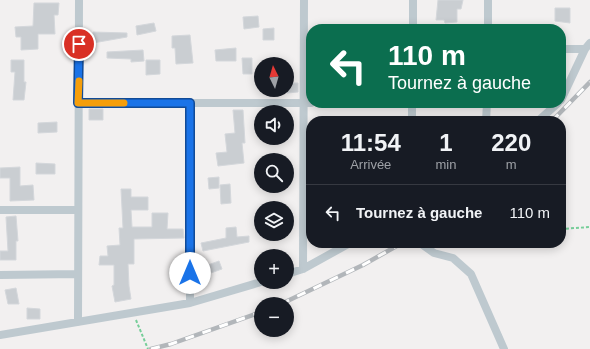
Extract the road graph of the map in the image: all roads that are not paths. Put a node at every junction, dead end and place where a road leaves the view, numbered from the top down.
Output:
1 (79, 0) edge
2 (304, 0) edge
3 (413, 0) edge
4 (488, 0) edge
5 (413, 24) edge
6 (488, 24) edge
7 (588, 46) edge
8 (566, 48) edge
9 (306, 69) edge
10 (566, 90) edge
11 (78, 103) junction
12 (190, 103) junction
13 (306, 103) edge
14 (552, 108) edge
15 (544, 116) edge
16 (306, 144) edge
17 (0, 210) edge
18 (78, 210) junction
19 (341, 248) edge
20 (427, 248) edge
21 (303, 269) junction
22 (294, 272) edge
23 (78, 274) junction
24 (0, 275) edge
25 (254, 284) edge
26 (190, 304) junction
27 (78, 322) junction
28 (0, 335) edge
29 (504, 349) edge

1 - 11 street
2 - 9 street
3 - 5 street
4 - 6 street
7 - 8 street
7 - 10 street
11 - 12 street
11 - 18 street
12 - 13 street
12 - 26 street
14 - 15 street
16 - 21 street
17 - 18 street
18 - 23 street
19 - 21 street
20 - 29 street
21 - 22 street
23 - 24 street
23 - 27 street
25 - 26 street
26 - 27 street
27 - 28 street

